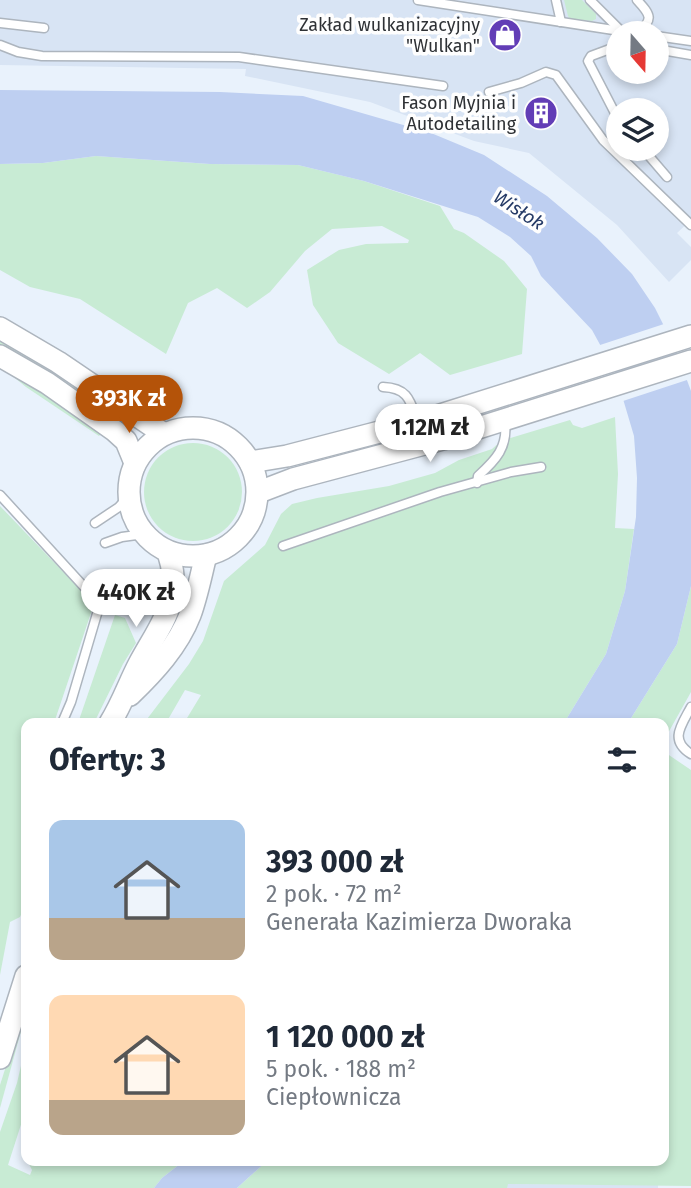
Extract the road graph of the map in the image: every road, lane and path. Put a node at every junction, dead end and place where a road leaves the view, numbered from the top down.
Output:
1 (418, 0) edge
2 (556, 0) edge
3 (590, 0) edge
4 (637, 0) edge
5 (611, 21) edge
6 (648, 21) edge
7 (561, 22) junction
8 (0, 23) edge
9 (44, 28) dead end
10 (606, 29) edge
11 (669, 38) edge
12 (691, 41) edge
13 (0, 45) edge
14 (606, 50) edge
15 (669, 51) edge
16 (691, 55) edge
17 (443, 86) dead end
18 (489, 92) dead end
19 (607, 98) edge
20 (653, 161) edge
21 (667, 177) dead end
22 (691, 225) edge
23 (0, 328) edge
24 (691, 336) edge
25 (0, 356) edge
26 (691, 361) edge
27 (383, 387) dead end
28 (504, 419) junction
29 (418, 422) junction
30 (164, 434) junction
31 (250, 462) junction
32 (135, 463) junction
33 (541, 467) dead end
34 (477, 483) junction
35 (259, 492) junction
36 (0, 495) edge
37 (128, 497) junction
38 (94, 523) dead end
39 (144, 534) junction
40 (105, 543) dead end
41 (283, 546) dead end
42 (168, 552) junction
43 (206, 555) junction
44 (121, 704) junction
45 (691, 708) edge
46 (64, 718) edge
47 (113, 718) edge
48 (691, 754) edge
49 (21, 1008) edge
50 (2, 1046) edge

1 - 7 lane
2 - 7 lane
3 - 5 lane
4 - 6 lane
7 - 10 lane
8 - 9 lane
11 - 12 lane
13 - 17 lane
14 - 19 lane
15 - 16 lane
18 - 22 lane
20 - 21 lane
23 - 30 main road
24 - 29 main road
25 - 32 main road
26 - 28 main road
27 - 29 lane
28 - 34 lane
28 - 35 main road
29 - 31 main road
30 - 31 main road
30 - 32 main road
31 - 35 main road
32 - 37 main road
33 - 34 lane
34 - 41 lane
35 - 43 main road
36 - 46 lane
37 - 38 lane
37 - 39 main road
39 - 40 lane
39 - 42 main road
42 - 43 main road
42 - 44 main road
43 - 44 main road
44 - 47 main road
45 - 48 lane
49 - 50 main road

